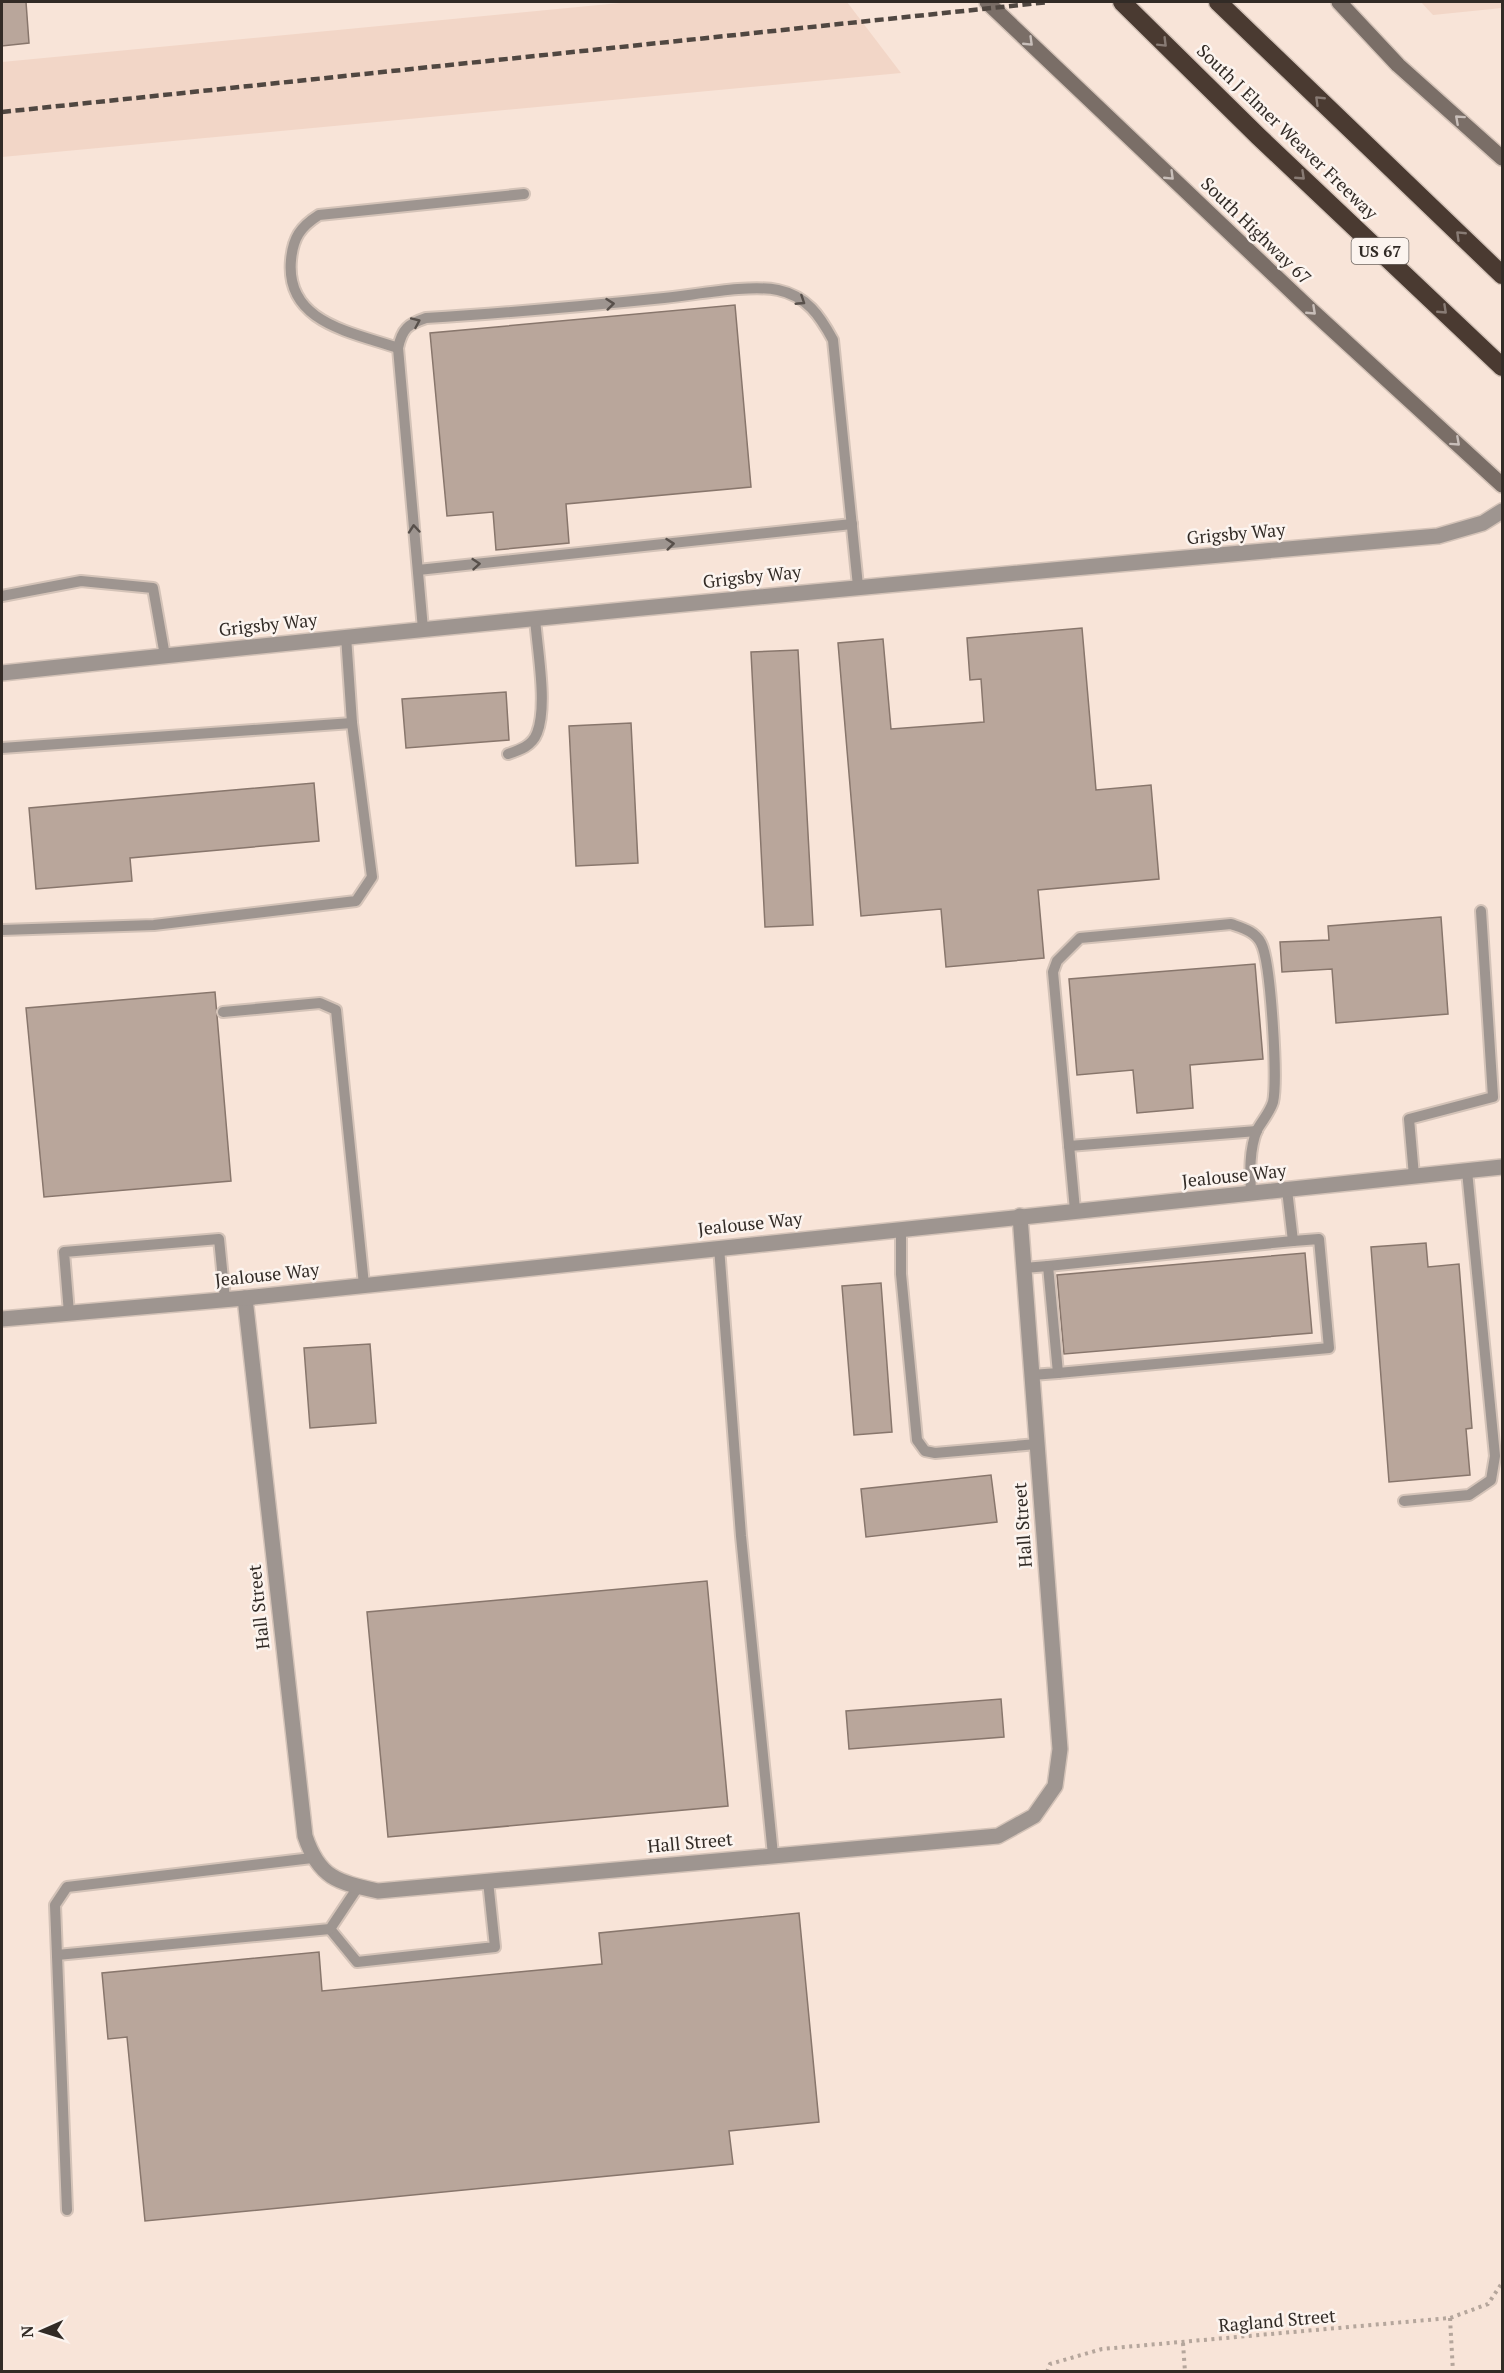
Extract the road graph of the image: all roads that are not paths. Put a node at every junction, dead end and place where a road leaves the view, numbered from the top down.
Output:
1 (987, 2) edge
2 (1122, 2) edge
3 (1218, 2) edge
4 (1237, 2) edge
5 (1339, 2) edge
6 (1267, 50) junction
7 (1503, 158) edge
8 (524, 194) dead end
9 (1503, 275) edge
10 (398, 348) junction
11 (1503, 367) edge
12 (1503, 485) edge
13 (1503, 511) edge
14 (852, 524) junction
15 (418, 570) junction
16 (858, 586) junction
17 (2, 596) edge
18 (535, 618) junction
19 (423, 629) junction
20 (346, 636) junction
21 (165, 656) junction
22 (2, 673) edge
23 (352, 723) junction
24 (2, 748) edge
25 (508, 754) dead end
26 (1481, 911) dead end
27 (2, 930) edge
28 (223, 1012) dead end
29 (1257, 1131) junction
30 (1069, 1146) junction
31 (1503, 1167) edge
32 (1467, 1171) junction
33 (1414, 1176) junction
34 (1287, 1190) junction
35 (1251, 1193) junction
36 (1075, 1210) junction
37 (1020, 1216) junction
38 (901, 1228) junction
39 (1293, 1241) junction
40 (719, 1247) junction
41 (1048, 1266) junction
42 (1024, 1268) junction
43 (364, 1285) junction
44 (245, 1298) junction
45 (225, 1299) junction
46 (69, 1313) junction
47 (2, 1319) edge
48 (1058, 1373) junction
49 (1032, 1375) junction
50 (1037, 1444) junction
51 (1404, 1501) dead end
52 (773, 1855) junction
53 (312, 1858) junction
54 (488, 1881) junction
55 (358, 1887) junction
56 (330, 1929) junction
57 (57, 1955) junction
58 (67, 2210) dead end

1 -> 12 main road, South Highway 67
2 -> 11 highway, South J Elmer Weaver Freeway / US 67
3 - 6 highway
4 - 6 highway
7 -> 5 main road
9 -> 6 highway
8 - 10 lane
10 -> 14 lane
15 -> 10 lane
13 - 16 street, Grigsby Way
15 -> 14 lane
14 - 16 lane
15 - 19 lane
16 - 18 street, Grigsby Way
17 - 21 lane
18 - 19 street, Grigsby Way
18 - 25 lane
19 - 20 street, Grigsby Way
20 - 21 street, Grigsby Way
20 - 23 lane
21 - 22 street, Grigsby Way
23 - 24 lane
23 - 27 lane
26 - 33 lane
28 - 43 lane
29 - 30 lane
29 - 30 lane
29 - 35 lane
30 - 36 lane
31 - 32 street, Jealouse Way
32 - 33 street, Jealouse Way
32 - 51 lane
33 - 34 street, Jealouse Way
34 - 35 street, Jealouse Way
34 - 39 lane
35 - 36 street, Jealouse Way
36 - 37 street, Jealouse Way
37 - 38 street, Jealouse Way
37 - 42 street, Hall Street
38 - 40 street, Jealouse Way
38 - 50 lane
39 - 41 lane
39 - 48 lane
40 - 43 street, Jealouse Way
40 - 52 lane
41 - 42 lane
41 - 48 lane
42 - 49 street, Hall Street
43 - 44 street, Jealouse Way
44 - 45 street, Jealouse Way
44 - 53 street, Hall Street
45 - 46 street, Jealouse Way
45 - 46 lane
46 - 47 street, Jealouse Way
48 - 49 lane
49 - 50 street, Hall Street
50 - 52 street, Hall Street
52 - 54 street, Hall Street
53 - 55 street, Hall Street
53 - 57 lane
54 - 55 street, Hall Street
54 - 56 lane
55 - 56 lane
56 - 57 lane
57 - 58 lane

